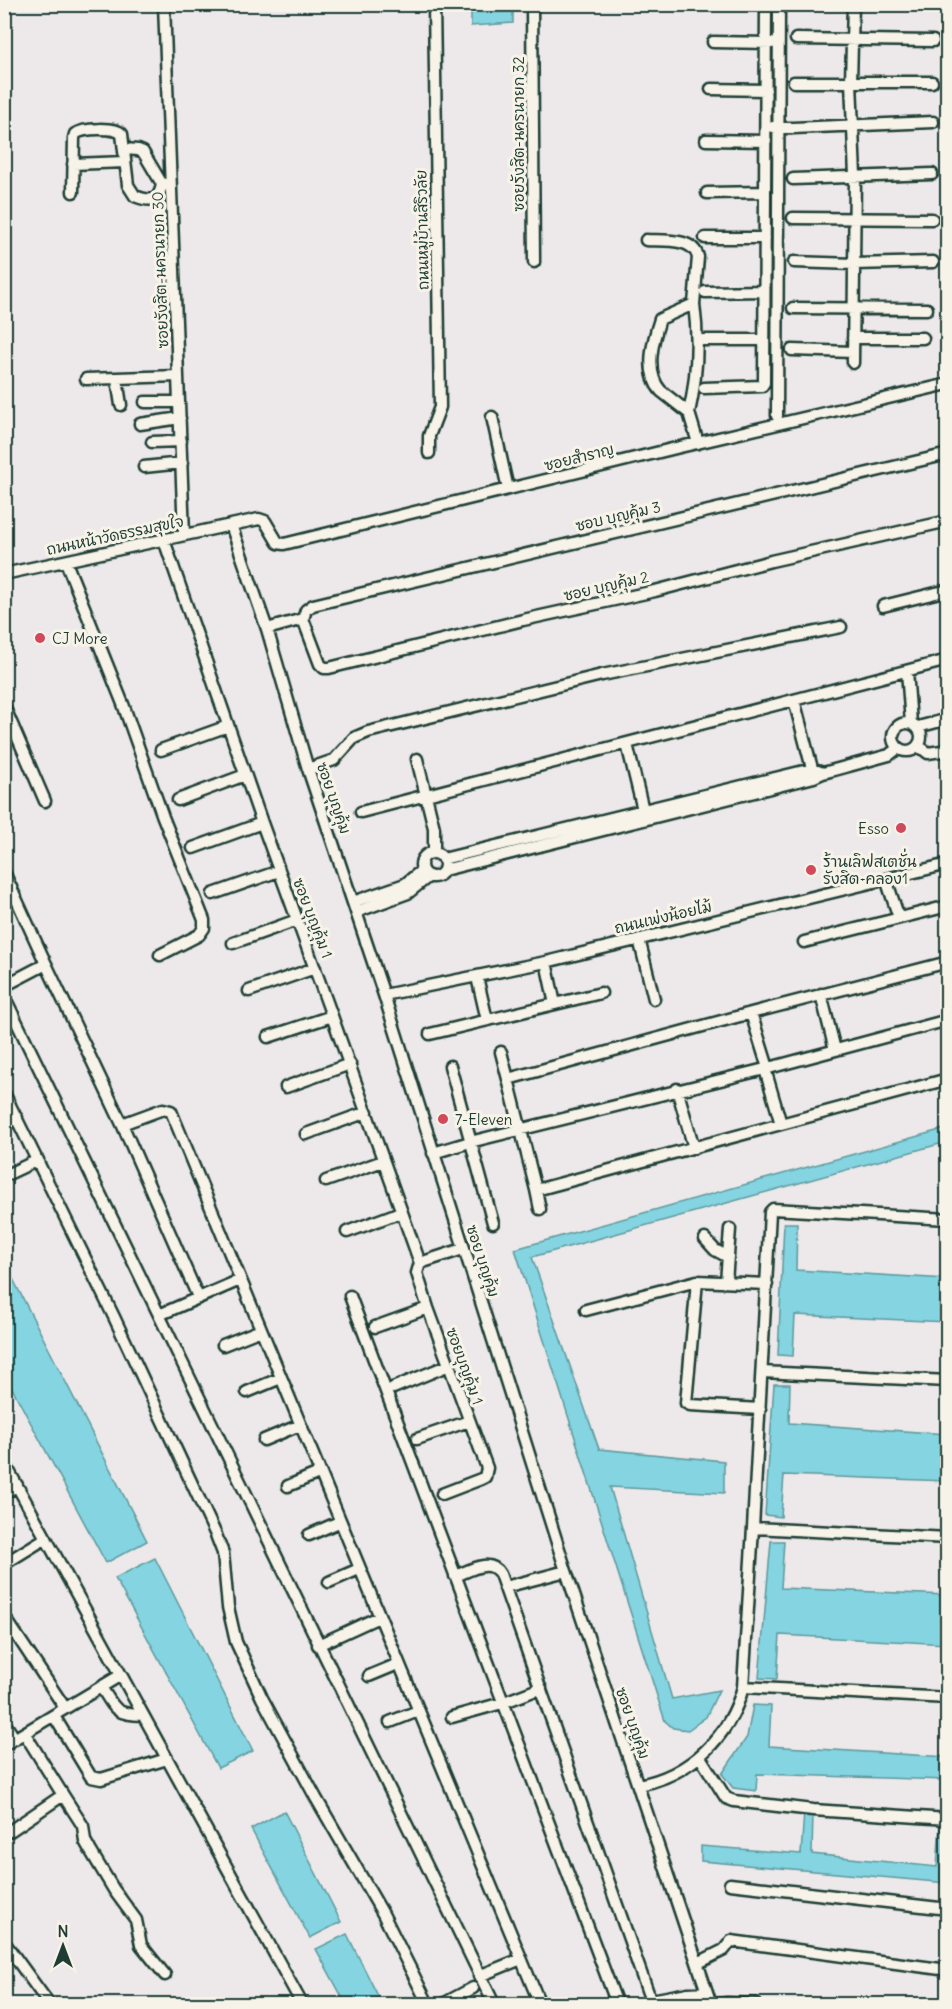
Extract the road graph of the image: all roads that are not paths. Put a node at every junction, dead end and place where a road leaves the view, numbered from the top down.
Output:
1 (164, 4) edge
2 (435, 4) edge
3 (532, 4) edge
4 (766, 4) edge
5 (779, 4) edge
6 (853, 4) edge
7 (796, 39) dead end
8 (852, 39) junction
9 (933, 41) dead end
10 (713, 42) dead end
11 (767, 43) junction
12 (779, 44) junction
13 (794, 82) dead end
14 (851, 82) junction
15 (932, 82) dead end
16 (711, 89) dead end
17 (766, 90) junction
18 (933, 122) dead end
19 (853, 125) junction
20 (767, 127) junction
21 (779, 127) junction
22 (706, 140) dead end
23 (766, 141) junction
24 (124, 149) junction
25 (125, 162) junction
26 (73, 164) junction
27 (932, 174) dead end
28 (855, 176) junction
29 (793, 179) dead end
30 (167, 184) junction
31 (73, 192) dead end
32 (707, 192) dead end
33 (765, 192) junction
34 (793, 218) dead end
35 (855, 219) junction
36 (932, 219) dead end
37 (705, 238) dead end
38 (765, 238) junction
39 (646, 240) dead end
40 (534, 262) dead end
41 (794, 262) dead end
42 (933, 262) dead end
43 (854, 264) junction
44 (764, 291) junction
45 (705, 292) dead end
46 (694, 304) junction
47 (793, 308) dead end
48 (854, 308) junction
49 (927, 309) dead end
50 (853, 338) junction
51 (923, 338) dead end
52 (703, 340) dead end
53 (764, 340) junction
54 (792, 350) dead end
55 (853, 352) junction
56 (853, 363) dead end
57 (178, 376) junction
58 (117, 379) junction
59 (86, 380) dead end
60 (948, 384) edge
61 (704, 388) dead end
62 (145, 402) dead end
63 (179, 402) junction
64 (121, 405) dead end
65 (689, 413) junction
66 (777, 416) dead end
67 (492, 417) dead end
68 (180, 418) junction
69 (140, 424) dead end
70 (181, 441) junction
71 (152, 442) dead end
72 (698, 443) junction
73 (429, 453) dead end
74 (948, 454) edge
75 (182, 463) junction
76 (144, 466) dead end
77 (508, 489) junction
78 (948, 521) edge
79 (231, 525) junction
80 (184, 535) junction
81 (164, 540) junction
82 (66, 562) junction
83 (4, 574) edge
84 (948, 590) edge
85 (883, 606) dead end
86 (303, 619) junction
87 (841, 627) dead end
88 (267, 629) junction
89 (948, 660) edge
90 (907, 671) junction
91 (794, 700) junction
92 (4, 706) edge
93 (948, 719) edge
94 (914, 725) junction
95 (228, 726) junction
96 (627, 744) junction
97 (919, 746) junction
98 (898, 748) junction
99 (161, 750) dead end
100 (948, 750) edge
101 (417, 759) dead end
102 (308, 769) junction
103 (816, 773) junction
104 (245, 776) junction
105 (427, 795) junction
106 (178, 800) dead end
107 (45, 801) dead end
108 (643, 810) junction
109 (361, 812) dead end
110 (261, 824) junction
111 (193, 848) dead end
112 (440, 860) junction
113 (948, 864) edge
114 (279, 871) junction
115 (4, 872) edge
116 (426, 873) junction
117 (886, 879) junction
118 (213, 894) dead end
119 (948, 906) edge
120 (355, 907) junction
121 (898, 918) junction
122 (297, 920) junction
123 (639, 939) junction
124 (233, 942) dead end
125 (804, 942) dead end
126 (160, 955) dead end
127 (546, 962) junction
128 (948, 962) edge
129 (46, 964) junction
130 (315, 968) junction
131 (477, 977) junction
132 (4, 986) edge
133 (249, 991) dead end
134 (601, 993) dead end
135 (821, 994) junction
136 (384, 995) junction
137 (4, 996) edge
138 (654, 999) dead end
139 (555, 1004) junction
140 (751, 1013) junction
141 (332, 1016) junction
142 (487, 1020) junction
143 (948, 1020) edge
144 (430, 1034) dead end
145 (268, 1037) dead end
146 (835, 1050) junction
147 (501, 1052) dead end
148 (350, 1064) junction
149 (450, 1066) dead end
150 (766, 1068) junction
151 (508, 1079) junction
152 (948, 1079) edge
153 (286, 1087) dead end
154 (677, 1089) junction
155 (4, 1093) edge
156 (367, 1112) junction
157 (17, 1118) junction
158 (4, 1124) edge
159 (122, 1124) junction
160 (781, 1124) junction
161 (520, 1130) junction
162 (306, 1134) dead end
163 (470, 1142) junction
164 (694, 1148) junction
165 (434, 1153) junction
166 (38, 1160) junction
167 (383, 1161) junction
168 (4, 1176) edge
169 (326, 1181) dead end
170 (536, 1190) junction
171 (540, 1209) dead end
172 (401, 1212) junction
173 (948, 1219) edge
174 (493, 1223) dead end
175 (730, 1228) dead end
176 (347, 1232) dead end
177 (705, 1239) dead end
178 (463, 1249) junction
179 (728, 1257) junction
180 (418, 1268) junction
181 (240, 1280) junction
182 (697, 1281) junction
183 (726, 1282) junction
184 (767, 1284) junction
185 (350, 1296) dead end
186 (198, 1298) junction
187 (429, 1308) junction
188 (586, 1310) dead end
189 (159, 1315) junction
190 (375, 1327) dead end
191 (261, 1330) junction
192 (223, 1345) dead end
193 (449, 1365) junction
194 (762, 1372) junction
195 (281, 1378) junction
196 (948, 1381) edge
197 (393, 1388) dead end
198 (247, 1392) dead end
199 (760, 1409) junction
200 (469, 1421) junction
201 (300, 1425) junction
202 (417, 1439) dead end
203 (264, 1440) dead end
204 (4, 1462) edge
205 (319, 1473) junction
206 (17, 1485) junction
207 (288, 1486) dead end
208 (4, 1494) edge
209 (442, 1494) dead end
210 (339, 1522) junction
211 (753, 1528) junction
212 (309, 1534) dead end
213 (46, 1538) junction
214 (948, 1538) edge
215 (4, 1564) edge
216 (359, 1569) junction
217 (566, 1571) junction
218 (455, 1576) junction
219 (329, 1581) dead end
220 (506, 1587) junction
221 (4, 1616) edge
222 (379, 1617) junction
223 (318, 1645) junction
224 (399, 1664) junction
225 (121, 1676) junction
226 (369, 1676) dead end
227 (101, 1687) junction
228 (743, 1687) junction
229 (541, 1688) junction
230 (948, 1698) edge
231 (502, 1703) junction
232 (65, 1708) junction
233 (418, 1711) junction
234 (143, 1715) junction
235 (54, 1716) junction
236 (452, 1717) dead end
237 (4, 1722) edge
238 (390, 1722) dead end
239 (20, 1736) junction
240 (4, 1745) edge
241 (700, 1757) junction
242 (167, 1759) junction
243 (638, 1785) junction
244 (63, 1795) junction
245 (948, 1819) edge
246 (10, 1831) dead end
247 (730, 1884) dead end
248 (948, 1909) edge
249 (4, 1942) edge
250 (521, 1959) junction
251 (698, 1963) junction
252 (948, 1970) edge
253 (165, 1975) dead end
254 (480, 1976) junction
255 (473, 1988) dead end
256 (707, 1992) junction
257 (651, 2002) edge
258 (48, 2004) edge
259 (302, 2004) edge
260 (428, 2004) edge
261 (443, 2004) edge
262 (494, 2004) edge
263 (540, 2004) edge
264 (617, 2004) edge
265 (711, 2004) edge
266 (718, 2004) edge
267 (756, 2004) edge

1 - 30 street, ซอยรังสิต-นครนายก 30
2 - 73 street, ถนนหมู่บ้านสิริวลัย
3 - 40 street, ซอยรังสิต-นครนายก 32
4 - 11 street
5 - 12 street
6 - 8 street
7 - 8 street
8 - 9 street
8 - 14 street
10 - 11 street
11 - 12 street
11 - 17 street
12 - 21 street
13 - 14 street
14 - 15 street
14 - 19 street
16 - 17 street
17 - 20 street
18 - 19 street
19 - 21 street
19 - 28 street
20 - 21 street
20 - 23 street
21 - 66 street
22 - 23 street
23 - 33 street
24 - 25 street
24 - 26 street
24 - 30 street
25 - 26 street
25 - 30 street
26 - 31 street
27 - 28 street
28 - 29 street
28 - 35 street
30 - 57 street, ซอยรังสิต-นครนายก 30
32 - 33 street
33 - 38 street
34 - 35 street
35 - 36 street
35 - 43 street
37 - 38 street
38 - 44 street
39 - 46 street
41 - 43 street
42 - 43 street
43 - 48 street
44 - 45 street
44 - 53 street
46 - 65 street
46 - 65 street
47 - 48 street
48 - 49 street
48 - 50 street
50 - 51 street
50 - 55 street
52 - 53 street
53 - 61 street
54 - 55 street
55 - 56 street
57 - 58 street
57 - 63 street, ซอยรังสิต-นครนายก 30
58 - 59 street
58 - 64 street
60 - 72 street, ซอยสำราญ
62 - 63 street
63 - 68 street, ซอยรังสิต-นครนายก 30
65 - 72 street
67 - 77 street
68 - 69 street
68 - 70 street, ซอยรังสิต-นครนายก 30
70 - 71 street
70 - 75 street, ซอยรังสิต-นครนายก 30
72 - 77 street, ซอยสำราญ
74 - 86 street, ซอบ บุญคุ้ม 3
75 - 76 street
75 - 80 street, ซอยรังสิต-นครนายก 30
77 - 79 street, ซอยสำราญ
78 - 86 street, ซอย บุญคุ้ม 2
79 - 80 street, ถนนหน้าวัดธรรมสุขใจ
79 - 88 street, ซอย บุญคุ้ม
80 - 81 street, ถนนหน้าวัดธรรมสุขใจ
81 - 82 street, ถนนหน้าวัดธรรมสุขใจ
81 - 95 street, ซอย บุญคุ้ม 1
82 - 83 street, ถนนหน้าวัดธรรมสุขใจ
82 - 126 street
84 - 85 street
86 - 88 street
87 - 102 street
88 - 102 street, ซอย บุญคุ้ม
89 - 90 street
90 - 91 street
90 - 94 street
91 - 96 street
91 - 103 street
92 - 107 street
93 - 94 street
94 - 97 street
94 - 98 street
95 - 99 street
95 - 104 street, ซอย บุญคุ้ม 1
96 - 105 street
96 - 108 street
97 - 98 street
97 - 100 street
98 - 103 street
101 - 105 street
102 - 120 street, ซอย บุญคุ้ม
103 - 108 street
103 - 112 street
104 - 106 street
104 - 110 street, ซอย บุญคุ้ม 1
105 - 109 street
105 - 112 street
108 - 112 street
110 - 111 street
110 - 114 street, ซอย บุญคุ้ม 1
112 - 116 street
112 - 116 street
113 - 117 street, ถนนเพ่งน้อยไม้
114 - 118 street
114 - 122 street, ซอย บุญคุ้ม 1
115 - 129 street
116 - 120 street
117 - 121 street
117 - 123 street, ถนนเพ่งน้อยไม้
119 - 121 street
120 - 136 street, ซอย บุญคุ้ม
121 - 125 street
122 - 124 street
122 - 130 street, ซอย บุญคุ้ม 1
123 - 127 street, ถนนเพ่งน้อยไม้
123 - 138 street
127 - 131 street, ถนนเพ่งน้อยไม้
127 - 139 street
128 - 135 street
129 - 132 street
129 - 159 street
130 - 133 street
130 - 141 street, ซอย บุญคุ้ม 1
131 - 136 street, ถนนเพ่งน้อยไม้
131 - 142 street
134 - 139 street
135 - 140 street
135 - 146 street
136 - 165 street, ซอย บุญคุ้ม
137 - 189 street
139 - 142 street
140 - 150 street
140 - 151 street
141 - 145 street
141 - 148 street, ซอย บุญคุ้ม 1
142 - 144 street
143 - 146 street
146 - 150 street
147 - 151 street
148 - 153 street
148 - 156 street, ซอย บุญคุ้ม 1
149 - 163 street
150 - 154 street
150 - 160 street
151 - 161 street
152 - 160 street
154 - 161 street
154 - 164 street
155 - 157 street
156 - 162 street
156 - 167 street, ซอย บุญคุ้ม 1
157 - 158 street
157 - 166 street
159 - 181 street
159 - 186 street
160 - 164 street
161 - 163 street
161 - 170 street
163 - 165 street
163 - 174 street
164 - 170 street
165 - 178 street, ซอย บุญคุ้ม
166 - 168 street
166 - 260 street
167 - 169 street
167 - 172 street, ซอย บุญคุ้ม 1
170 - 171 street
172 - 176 street
172 - 180 street, ซอย บุญคุ้ม 1
173 - 184 street
175 - 179 street
177 - 179 street
178 - 180 street
178 - 217 street, ซอย บุญคุ้ม
179 - 183 street
180 - 187 street, ซอยบุญคุ้ม 1
181 - 186 street
181 - 191 street
182 - 183 street
182 - 188 street
182 - 199 street
183 - 184 street
184 - 194 street
185 - 218 street
186 - 189 street
187 - 190 street
187 - 193 street, ซอยบุญคุ้ม 1
189 - 223 street
191 - 192 street
191 - 195 street
193 - 197 street
193 - 200 street, ซอยบุญคุ้ม 1
194 - 196 street
194 - 199 street
195 - 198 street
195 - 201 street
199 - 211 street
200 - 202 street
200 - 209 street, ซอยบุญคุ้ม 1
201 - 203 street
201 - 205 street
204 - 206 street
205 - 207 street
205 - 210 street
206 - 208 street
206 - 213 street
210 - 212 street
210 - 216 street
211 - 214 street
211 - 228 street
213 - 215 street
213 - 225 street
216 - 219 street
216 - 222 street
217 - 220 street
217 - 243 street, ซอย บุญคุ้ม
218 - 220 street
218 - 231 street
220 - 229 street
221 - 232 street
222 - 223 street
222 - 224 street
223 - 254 street
224 - 226 street
224 - 233 street
225 - 227 street
225 - 234 street
227 - 232 street
227 - 234 street
228 - 230 street
228 - 241 street
229 - 231 street
229 - 257 street
231 - 236 street
231 - 264 street
232 - 235 street
233 - 238 street
233 - 250 street
234 - 242 street
235 - 239 street
235 - 242 street
237 - 239 street
239 - 240 street
239 - 244 street
241 - 243 street
241 - 245 street
242 - 259 street
243 - 251 street, ซอย บุญคุ้ม
244 - 246 street
244 - 253 street
247 - 248 street
249 - 258 street
250 - 254 street
250 - 263 street
251 - 252 street
251 - 256 street, ซอย บุญคุ้ม
254 - 262 street
255 - 261 street
256 - 257 street
256 - 265 street, ซอย บุญคุ้ม
266 - 267 street

